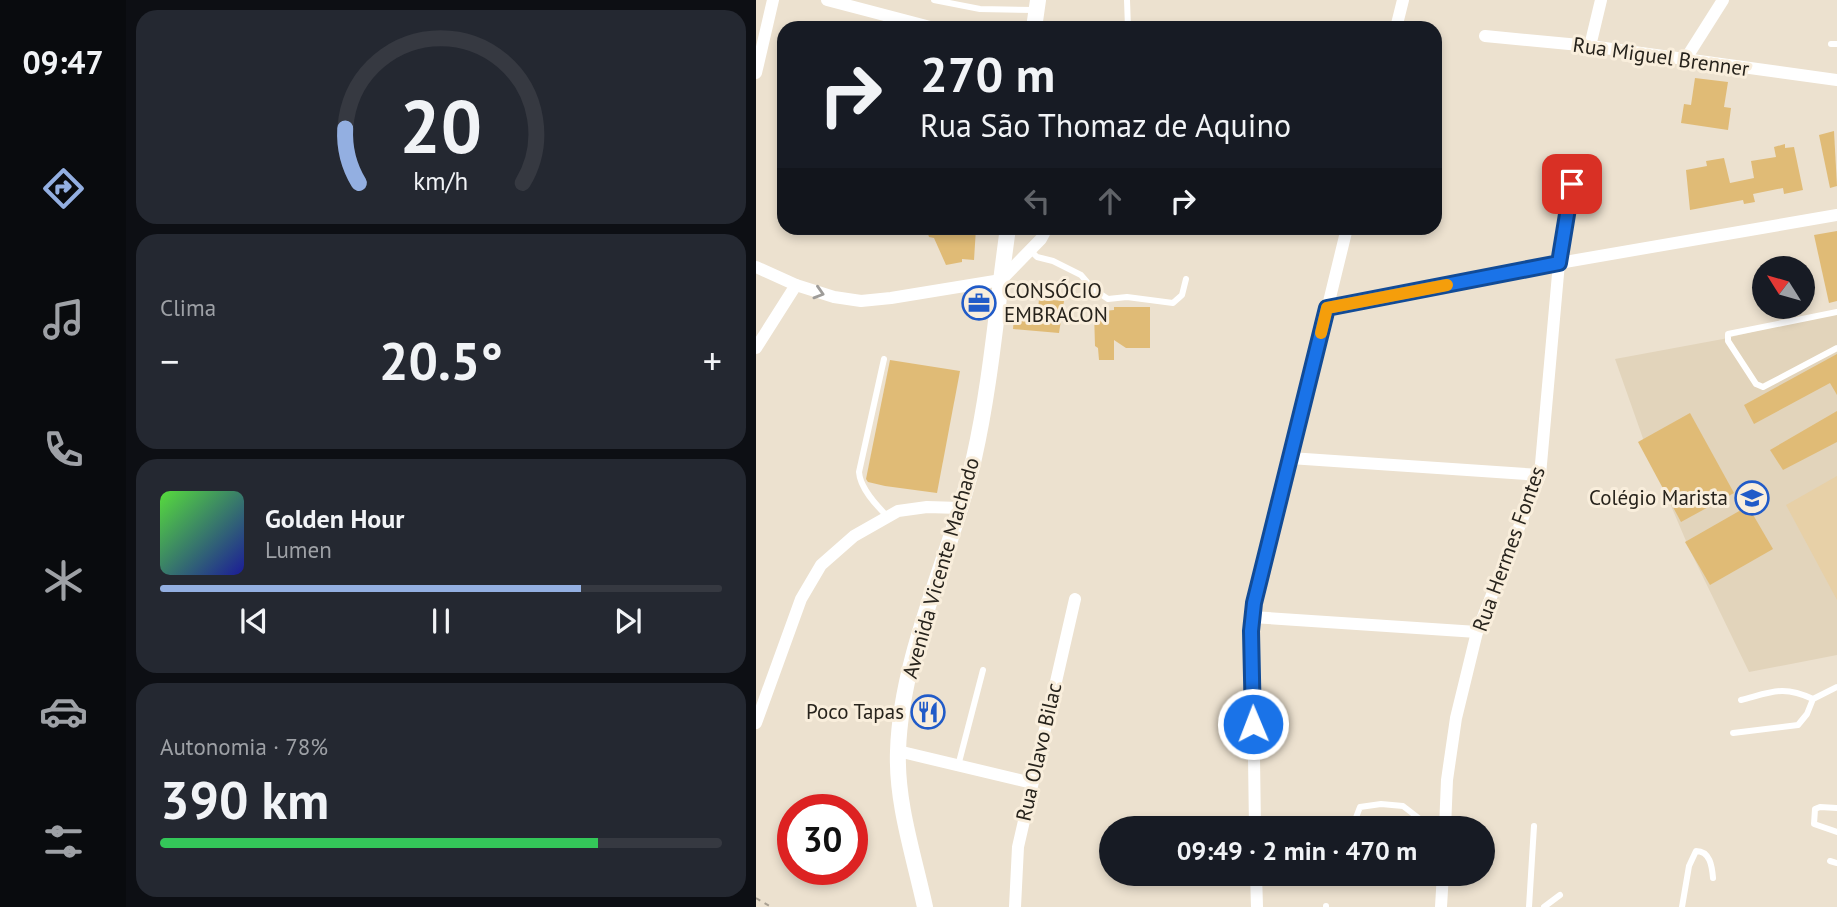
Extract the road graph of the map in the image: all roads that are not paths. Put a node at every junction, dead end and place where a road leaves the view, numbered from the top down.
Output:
1 (773, 0) edge
2 (827, 0) edge
3 (934, 0) edge
4 (1128, 0) edge
5 (1403, 0) edge
6 (1601, 0) edge
7 (1723, 0) edge
8 (1037, 5) edge
9 (907, 21) edge
10 (1128, 21) edge
11 (1398, 21) edge
12 (1485, 36) dead end
13 (1590, 46) junction
14 (1685, 60) junction
15 (756, 73) edge
16 (1837, 80) edge
17 (1572, 184) dead end
18 (1837, 215) edge
19 (1007, 235) edge
20 (1042, 235) edge
21 (1345, 235) edge
22 (1030, 250) junction
23 (1559, 263) junction
24 (756, 267) edge
25 (1186, 279) dead end
26 (1001, 280) junction
27 (796, 285) junction
28 (1327, 308) junction
29 (1837, 312) edge
30 (756, 348) edge
31 (1837, 348) edge
32 (884, 359) dead end
33 (1290, 458) junction
34 (1541, 475) junction
35 (960, 508) junction
36 (887, 516) junction
37 (1075, 599) dead end
38 (1252, 617) junction
39 (1478, 632) junction
40 (983, 670) dead end
41 (1837, 687) edge
42 (1813, 699) junction
43 (1741, 700) dead end
44 (756, 723) edge
45 (1733, 733) dead end
46 (898, 751) junction
47 (958, 766) junction
48 (1032, 783) junction
49 (1837, 808) edge
50 (1255, 816) edge
51 (1357, 816) edge
52 (1415, 816) edge
53 (1445, 816) edge
54 (1534, 826) dead end
55 (1837, 832) edge
56 (1713, 878) dead end
57 (1256, 886) edge
58 (1442, 886) edge
59 (1560, 895) dead end
60 (925, 907) edge
61 (1016, 907) edge
62 (1257, 907) edge
63 (1441, 907) edge
64 (1529, 907) edge
65 (1544, 907) edge
66 (1682, 907) edge

1 - 15 street
2 - 9 street
3 - 8 lane
4 - 10 lane
5 - 11 street
6 - 13 street
7 - 14 street
12 - 13 street, Rua Miguel Brenner
13 - 14 street, Rua Miguel Brenner
14 - 16 street, Rua Miguel Brenner
17 - 23 street, Rua Hermes Fontes
18 - 23 street
19 - 26 street, Avenida Vicente Machado
20 - 22 street
21 - 28 street
22 - 25 lane
22 - 26 street
23 - 28 street
23 - 34 street, Rua Hermes Fontes
24 - 27 street
27 -> 26 street
26 - 35 street, Avenida Vicente Machado
27 - 30 street
28 - 33 street
29 - 31 lane
32 - 36 lane
33 - 34 street
33 - 38 street
34 - 39 street, Rua Hermes Fontes
35 - 36 street
35 - 46 street, Avenida Vicente Machado
36 - 44 street
37 - 48 street, Rua Olavo Bilac
38 - 39 street
38 - 50 street
39 - 53 street, Rua Hermes Fontes
40 - 47 lane
41 - 42 lane
42 - 43 lane
42 - 45 lane
46 - 47 street
46 - 60 street, Avenida Vicente Machado
47 - 48 street
48 - 61 street, Rua Olavo Bilac
49 - 55 lane
51 - 52 lane
54 - 64 lane
56 - 66 lane
57 - 62 street
58 - 63 street
59 - 65 lane

